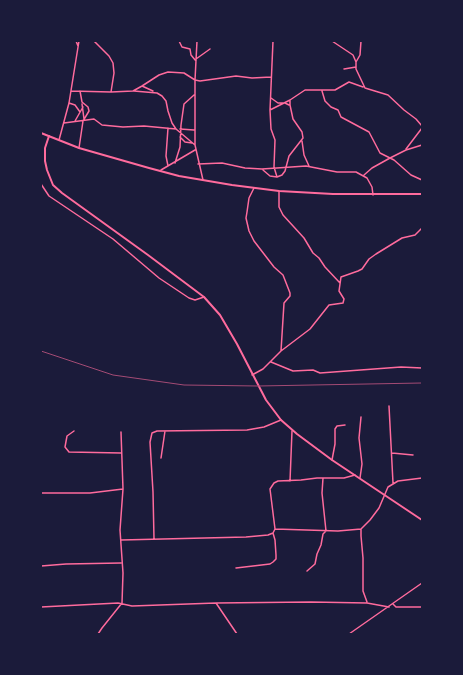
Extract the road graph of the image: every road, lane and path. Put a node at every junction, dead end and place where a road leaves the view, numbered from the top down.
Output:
1 (76, 41) edge
2 (79, 41) edge
3 (94, 41) edge
4 (179, 41) edge
5 (197, 41) edge
6 (273, 41) edge
7 (332, 41) edge
8 (361, 41) edge
9 (78, 46) junction
10 (210, 49) dead end
11 (196, 60) junction
12 (356, 62) junction
13 (356, 67) junction
14 (344, 69) dead end
15 (271, 77) junction
16 (195, 80) junction
17 (142, 86) junction
18 (365, 88) junction
19 (133, 90) junction
20 (71, 91) junction
21 (80, 91) junction
22 (322, 91) junction
23 (111, 92) junction
24 (157, 93) junction
25 (194, 94) junction
26 (271, 98) junction
27 (290, 100) junction
28 (82, 102) junction
29 (69, 103) junction
30 (285, 103) junction
31 (290, 106) junction
32 (83, 107) junction
33 (270, 110) junction
34 (80, 112) junction
35 (84, 120) junction
36 (75, 122) junction
37 (64, 123) junction
38 (422, 127) edge
39 (168, 128) junction
40 (176, 129) junction
41 (180, 130) junction
42 (195, 130) junction
43 (41, 133) edge
44 (49, 136) junction
45 (180, 137) junction
46 (59, 140) junction
47 (302, 140) junction
48 (194, 144) junction
49 (422, 145) edge
50 (79, 148) junction
51 (195, 150) junction
52 (406, 150) junction
53 (390, 158) junction
54 (175, 163) junction
55 (198, 164) junction
56 (168, 166) junction
57 (309, 166) junction
58 (274, 167) junction
59 (286, 167) junction
60 (262, 169) junction
61 (160, 171) junction
62 (364, 175) junction
63 (277, 177) junction
64 (203, 180) junction
65 (422, 180) edge
66 (41, 184) edge
67 (254, 188) junction
68 (279, 191) junction
69 (422, 194) edge
70 (372, 195) junction
71 (422, 228) edge
72 (340, 283) junction
73 (204, 297) junction
74 (281, 351) junction
75 (271, 362) junction
76 (422, 368) edge
77 (252, 375) junction
78 (390, 406) dead end
79 (361, 417) dead end
80 (281, 420) junction
81 (345, 425) dead end
82 (292, 430) junction
83 (74, 431) dead end
84 (165, 431) junction
85 (121, 432) dead end
86 (122, 453) junction
87 (392, 453) junction
88 (413, 455) dead end
89 (161, 458) dead end
90 (332, 460) junction
91 (355, 475) junction
92 (323, 478) junction
93 (360, 478) junction
94 (422, 478) edge
95 (290, 481) junction
96 (393, 483) junction
97 (123, 489) junction
98 (41, 493) edge
99 (384, 494) junction
100 (422, 520) edge
101 (361, 529) junction
102 (275, 530) junction
103 (326, 530) junction
104 (273, 533) junction
105 (154, 539) junction
106 (121, 540) junction
107 (122, 563) junction
108 (41, 566) edge
109 (236, 568) dead end
110 (307, 571) dead end
111 (422, 583) edge
112 (122, 603) junction
113 (216, 603) junction
114 (367, 603) junction
115 (393, 604) junction
116 (41, 606) edge
117 (389, 607) junction
118 (422, 608) edge
119 (98, 634) edge
120 (237, 634) edge
121 (350, 634) edge

1 - 9 street
2 - 9 street
3 - 23 street
4 - 11 street
5 - 11 street
6 - 15 street
7 - 12 street
8 - 12 street
9 - 20 street
10 - 11 street
11 - 16 street
12 - 13 street
13 - 14 street
13 - 18 street
15 - 16 street
15 - 26 street
16 - 17 street
16 - 25 street
17 - 19 street
17 - 24 street
18 - 22 street
18 - 38 street
19 - 23 street
19 - 24 street
20 - 21 street
20 - 29 street
21 - 23 street
21 - 28 street
22 - 27 street
22 - 53 street
24 - 40 street
25 - 41 street
25 - 42 street
26 - 30 street
26 - 33 street
27 - 30 street
27 - 31 street
28 - 32 street
28 - 35 street
29 - 34 street
29 - 37 street
30 - 31 street
30 - 33 street
31 - 47 street
32 - 34 street
32 - 35 street
33 - 58 street
34 - 36 street
35 - 36 street
35 - 39 street
35 - 50 street
36 - 37 street
37 - 46 street
38 - 52 street
39 - 40 street
39 - 56 street
40 - 41 street
41 - 42 street
41 - 45 street
41 - 48 street
42 - 48 street
43 - 44 main road
44 - 46 main road
44 - 73 main road
45 - 48 street
45 - 54 street
46 - 50 main road
47 - 57 street
47 - 59 street
48 - 51 street
49 - 52 street
50 - 61 main road
51 - 54 street
51 - 55 street
52 - 53 street
53 - 62 street
53 - 65 street
54 - 56 street
55 - 60 street
55 - 64 street
56 - 61 street
57 - 59 street
57 - 62 street
58 - 59 street
58 - 60 street
58 - 63 street
59 - 63 street
60 - 63 street
61 - 64 main road
62 - 70 street
64 - 67 main road
66 - 73 street
67 - 68 main road
67 - 74 street
68 - 70 main road
68 - 72 street
69 - 70 main road
71 - 72 street
72 - 74 street
73 - 77 main road
74 - 75 street
75 - 76 street
75 - 77 street
77 - 80 main road
78 - 87 street
79 - 93 street
80 - 82 main road
80 - 84 street
81 - 90 street
82 - 90 main road
82 - 95 street
83 - 86 street
84 - 89 street
84 - 105 street
85 - 86 street
86 - 97 street
87 - 88 street
87 - 96 street
90 - 91 main road
91 - 92 street
91 - 93 main road
92 - 95 street
92 - 103 street
93 - 99 main road
94 - 96 street
95 - 102 street
96 - 99 street
97 - 98 street
97 - 106 street
99 - 100 main road
99 - 101 street
101 - 103 street
101 - 114 street
102 - 103 street
102 - 104 street
103 - 110 street
104 - 105 street
104 - 109 street
105 - 106 street
106 - 107 street
107 - 108 street
107 - 112 street
111 - 115 street
112 - 113 street
112 - 116 street
112 - 119 street
113 - 114 street
113 - 120 street
114 - 117 street
115 - 117 street
115 - 118 street
117 - 121 street

